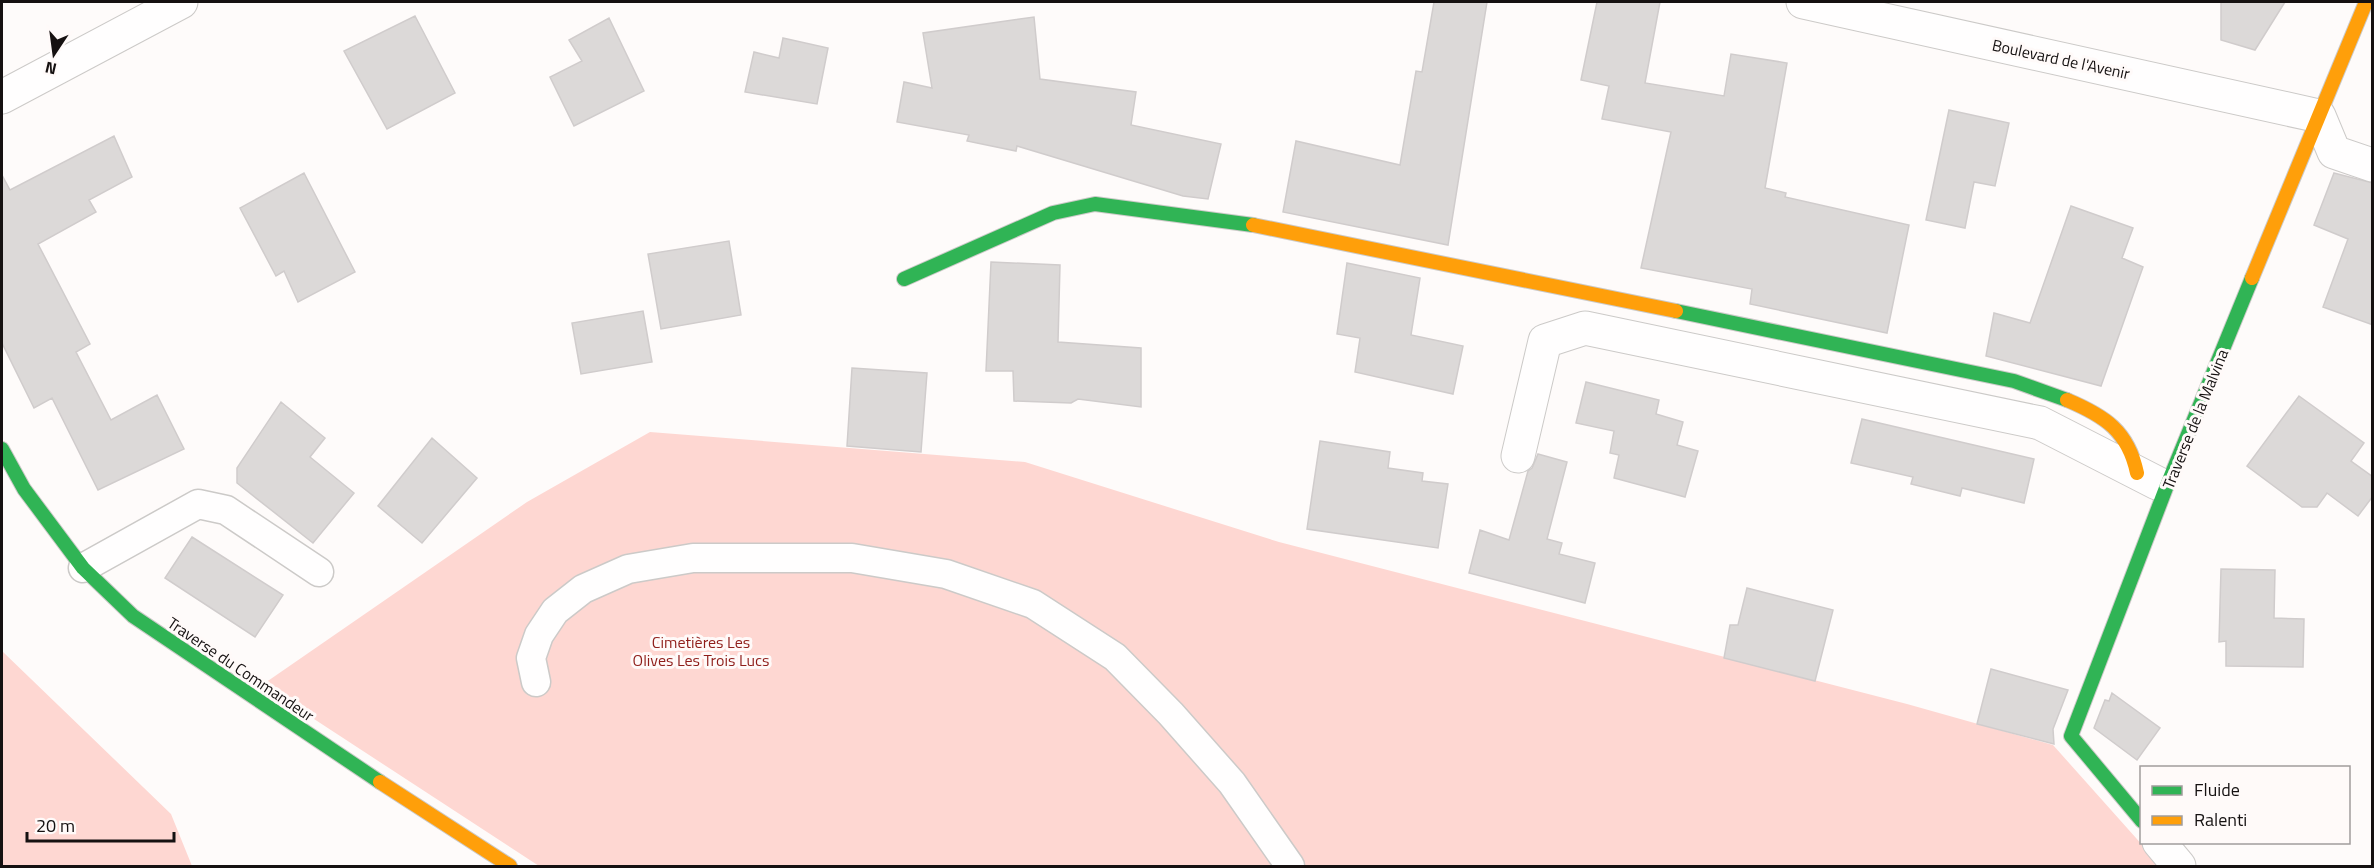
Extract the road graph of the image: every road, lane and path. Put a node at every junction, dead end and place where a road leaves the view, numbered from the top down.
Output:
1 (181, 2) edge
2 (1803, 2) edge
3 (2366, 2) edge
4 (2, 97) edge
5 (2319, 116) junction
6 (2373, 165) edge
7 (904, 279) dead end
8 (2, 449) edge
9 (1518, 456) dead end
10 (2138, 473) junction
11 (2166, 488) junction
12 (83, 568) junction
13 (319, 572) dead end
14 (536, 682) dead end
15 (2140, 819) edge
16 (2160, 844) edge
17 (510, 867) edge
18 (1290, 867) edge
19 (2179, 867) edge

1 - 4 street
2 - 5 street, Boulevard de l'Avenir
3 - 5 street, Traverse de la Malvina
5 - 6 street
5 - 11 street, Traverse de la Malvina
7 - 10 street
8 - 12 street, Traverse du Commandeur
9 - 10 street
10 - 11 street
11 - 15 street, Traverse de la Malvina
12 - 13 lane
12 - 17 street, Traverse du Commandeur
14 - 18 lane
16 - 19 street

